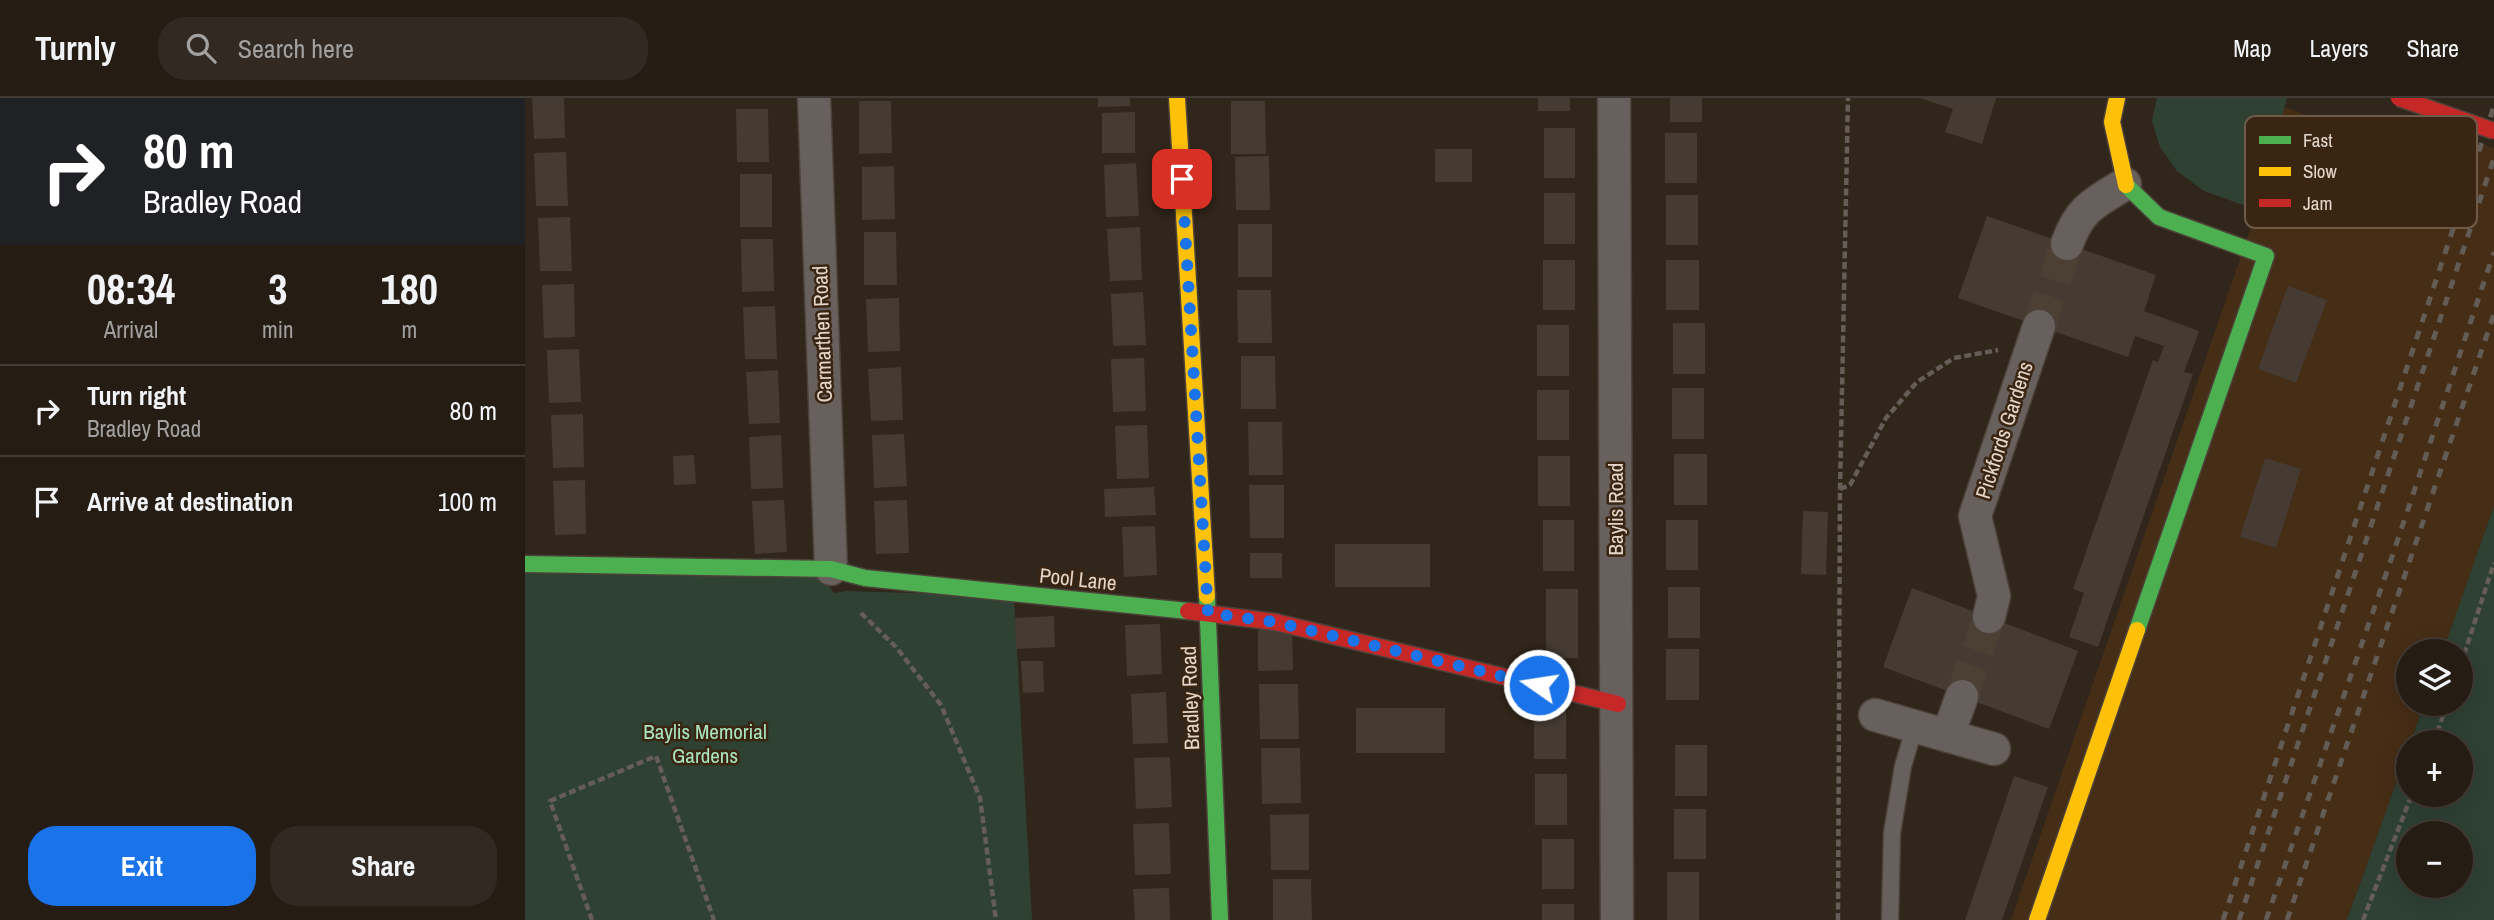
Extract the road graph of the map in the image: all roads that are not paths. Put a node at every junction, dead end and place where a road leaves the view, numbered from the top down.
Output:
1 (814, 98) edge
2 (1177, 98) edge
3 (1614, 98) edge
4 (2117, 98) edge
5 (2399, 98) edge
6 (2451, 116) edge
7 (2477, 125) edge
8 (2494, 131) edge
9 (2125, 184) junction
10 (2067, 244) tunnel mouth
11 (2035, 338) tunnel mouth
12 (525, 564) edge
13 (831, 569) junction
14 (1208, 613) junction
15 (1989, 617) tunnel mouth
16 (1962, 696) tunnel mouth
17 (1618, 704) junction
18 (1875, 715) dead end
19 (1915, 726) junction
20 (1948, 735) junction
21 (1994, 749) dead end
22 (1220, 920) edge
23 (1617, 920) edge
24 (1889, 920) edge
25 (2037, 920) edge

1 - 13 street, Carmarthen Road
2 - 14 street, Bradley Road
3 - 17 street, Baylis Road
4 - 9 street
5 - 6 street, bridge
7 - 8 street, bridge
9 - 10 street
9 - 25 street
11 - 15 street, Pickfords Gardens
12 - 13 street, Pool Lane
13 - 14 street, Pool Lane
14 - 17 street, Pool Lane
14 - 22 street, Bradley Road
16 - 20 street
17 - 23 street, Baylis Road
18 - 19 street
19 - 20 street
19 - 24 lane
20 - 21 street

